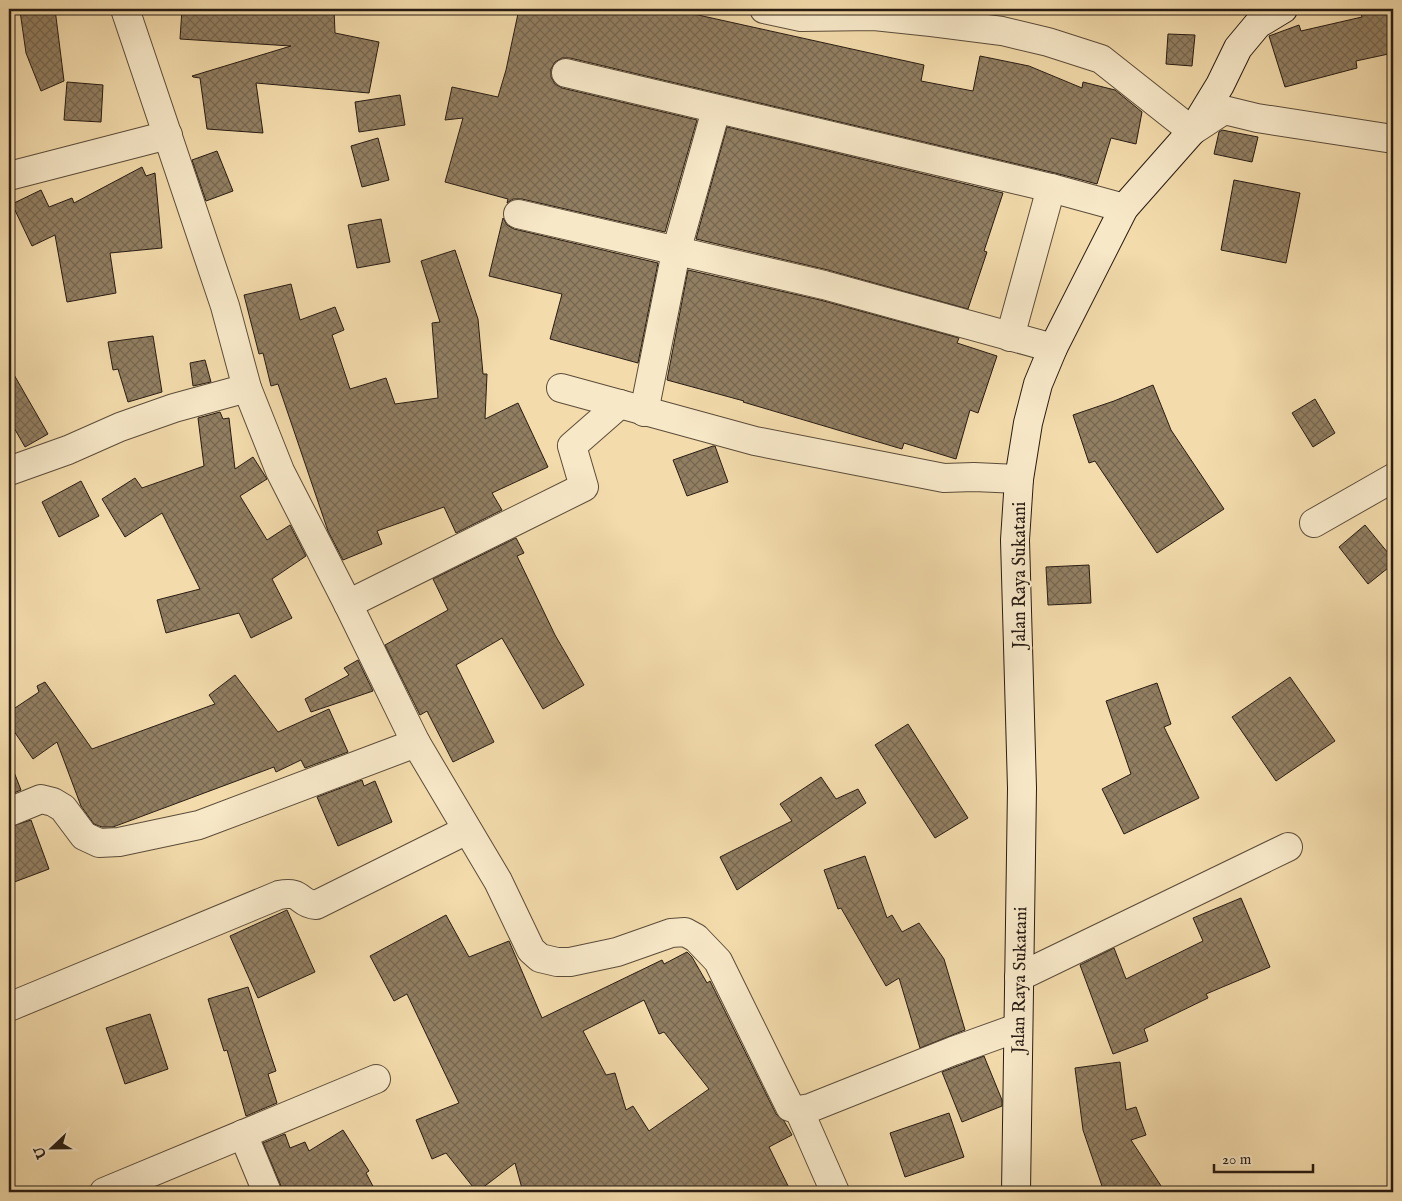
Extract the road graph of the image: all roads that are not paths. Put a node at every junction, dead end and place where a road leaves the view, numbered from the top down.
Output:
1 (125, 9) edge
2 (764, 9) edge
3 (1283, 9) edge
4 (566, 73) dead end
5 (716, 110) junction
6 (1192, 131) junction
7 (168, 135) junction
8 (1393, 140) edge
9 (9, 176) edge
10 (1051, 188) junction
11 (1124, 208) junction
12 (518, 214) dead end
13 (676, 252) junction
14 (1010, 337) junction
15 (1053, 348) junction
16 (247, 388) junction
17 (561, 388) dead end
18 (632, 408) junction
19 (9, 471) edge
20 (1393, 478) edge
21 (1019, 479) junction
22 (1314, 523) dead end
23 (348, 604) junction
24 (416, 743) junction
25 (9, 812) edge
26 (467, 830) junction
27 (1288, 847) dead end
28 (1019, 977) junction
29 (9, 1007) edge
30 (1018, 1028) junction
31 (376, 1080) dead end
32 (799, 1110) junction
33 (243, 1134) junction
34 (104, 1192) edge
35 (267, 1192) edge
36 (835, 1192) edge
37 (1016, 1192) edge

1 - 7 street
2 - 6 street
3 - 6 street, Jalan Raya Sukatani
4 - 5 street
5 - 10 street
5 - 13 street
6 - 8 street
6 - 11 street, Jalan Raya Sukatani
7 - 9 street
7 - 16 street
10 - 11 street
10 - 14 street
11 - 15 street, Jalan Raya Sukatani
12 - 13 street
13 - 14 street
13 - 18 street
14 - 15 street
15 - 21 street, Jalan Raya Sukatani
16 - 19 street
16 - 23 street
17 - 18 street
18 - 21 street
18 - 23 street
20 - 22 street
21 - 28 street, Jalan Raya Sukatani
23 - 24 street
24 - 25 street
24 - 26 street
26 - 29 street
26 - 32 street
27 - 28 street
28 - 30 street, Jalan Raya Sukatani
30 - 32 street
30 - 37 street, Jalan Raya Sukatani
31 - 33 street
32 - 36 street
33 - 34 street
33 - 35 street

